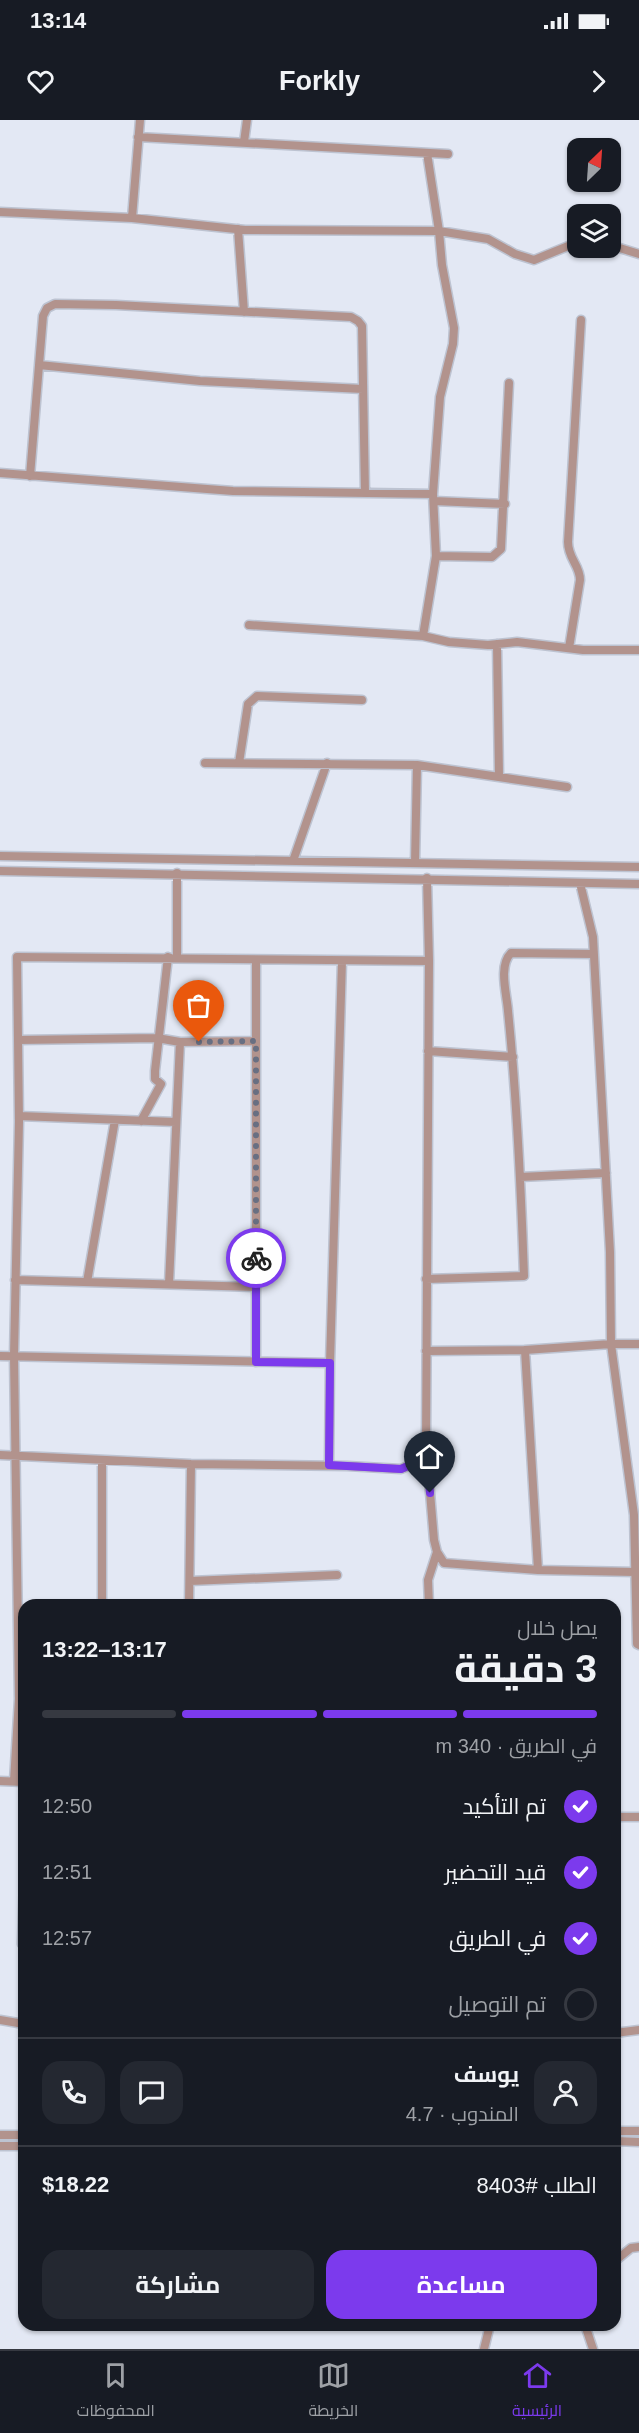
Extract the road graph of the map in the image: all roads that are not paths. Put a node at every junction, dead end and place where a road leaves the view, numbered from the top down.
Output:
1 (140, 120) edge
2 (247, 120) edge
3 (138, 136) junction
4 (244, 142) junction
5 (427, 153) junction
6 (448, 154) dead end
7 (0, 212) edge
8 (132, 218) junction
9 (238, 229) junction
10 (440, 231) junction
11 (567, 246) edge
12 (621, 248) edge
13 (639, 254) edge
14 (244, 312) junction
15 (580, 320) dead end
16 (39, 365) junction
17 (509, 383) dead end
18 (363, 389) junction
19 (0, 473) edge
20 (30, 476) junction
21 (365, 493) junction
22 (434, 498) junction
23 (505, 504) junction
24 (436, 556) junction
25 (249, 625) dead end
26 (423, 636) junction
27 (497, 644) junction
28 (570, 648) junction
29 (639, 650) edge
30 (362, 700) dead end
31 (205, 763) dead end
32 (240, 763) junction
33 (327, 763) junction
34 (417, 765) junction
35 (499, 776) junction
36 (567, 787) dead end
37 (0, 856) edge
38 (293, 861) junction
39 (415, 863) junction
40 (639, 867) edge
41 (0, 871) edge
42 (177, 873) junction
43 (427, 878) junction
44 (580, 883) junction
45 (639, 884) edge
46 (594, 954) junction
47 (172, 957) junction
48 (256, 960) junction
49 (342, 961) junction
50 (429, 961) junction
51 (157, 1038) junction
52 (18, 1040) junction
53 (256, 1041) junction
54 (180, 1042) junction
55 (428, 1051) junction
56 (513, 1057) junction
57 (19, 1116) junction
58 (116, 1120) junction
59 (141, 1121) junction
60 (176, 1122) junction
61 (606, 1173) junction
62 (520, 1177) junction
63 (426, 1279) junction
64 (15, 1280) junction
65 (87, 1282) junction
66 (169, 1284) junction
67 (256, 1287) junction
68 (611, 1344) junction
69 (639, 1344) edge
70 (525, 1350) junction
71 (426, 1351) junction
72 (0, 1356) edge
73 (14, 1356) junction
74 (256, 1362) junction
75 (330, 1363) junction
76 (426, 1445) junction
77 (0, 1455) edge
78 (16, 1456) junction
79 (102, 1460) junction
80 (192, 1464) junction
81 (329, 1465) junction
82 (437, 1552) junction
83 (538, 1570) junction
84 (635, 1572) junction
85 (337, 1575) dead end
86 (190, 1581) junction
87 (19, 1599) edge
88 (102, 1599) edge
89 (189, 1599) edge
90 (429, 1599) edge
91 (639, 1645) edge
92 (18, 1734) edge
93 (0, 1781) edge
94 (14, 1781) junction
95 (18, 1781) edge
96 (621, 1817) edge
97 (639, 1817) edge
98 (0, 2020) edge
99 (18, 2023) edge
100 (639, 2030) edge
101 (621, 2032) edge
102 (621, 2131) edge
103 (639, 2131) edge
104 (0, 2135) edge
105 (18, 2135) edge
106 (621, 2141) edge
107 (639, 2142) edge
108 (0, 2146) edge
109 (18, 2146) edge
110 (639, 2247) edge
111 (621, 2256) edge
112 (488, 2331) edge
113 (587, 2331) edge
114 (484, 2349) edge
115 (593, 2349) edge

1 - 3 street
2 - 4 street
3 - 4 street
3 - 8 street
4 - 5 street
5 - 6 street
5 - 10 street
7 - 8 street
8 - 9 street
9 - 10 street
9 - 14 street
10 - 11 street
10 - 22 street
12 - 13 street
14 - 16 street
14 - 18 street
15 - 28 street
16 - 18 street
16 - 20 street
17 - 23 street
18 - 21 street
19 - 20 street
20 - 21 street
21 - 22 street
22 - 23 street
22 - 24 street
23 - 24 street
24 - 26 street
25 - 26 street
26 - 27 street
27 - 28 street
27 - 35 street
28 - 29 street
30 - 32 street
31 - 32 street
32 - 33 street
33 - 34 street
33 - 38 street
34 - 35 street
34 - 39 street
35 - 36 street
37 - 38 street
38 - 39 street
39 - 40 street
41 - 42 street
42 - 43 street
42 - 47 street
43 - 44 street
43 - 50 street
44 - 45 street
44 - 46 street
46 - 56 street
46 - 61 street
47 - 48 street
47 - 51 street
47 - 52 street
48 - 49 street
48 - 53 street
49 - 50 street
49 - 75 street
50 - 55 street
51 - 52 street
51 - 54 street
51 - 59 street
52 - 57 street
53 - 54 street
53 - 67 street
54 - 60 street
55 - 56 street
55 - 63 street
56 - 62 street
57 - 58 street
57 - 64 street
58 - 59 street
58 - 65 street
59 - 60 street
60 - 66 street
61 - 62 street
61 - 68 street
62 - 63 street
63 - 71 street
64 - 65 street
64 - 73 street
65 - 66 street
66 - 67 street
67 - 74 street
68 - 69 street
68 - 70 street
68 - 84 street
70 - 71 street
70 - 83 street
71 - 76 street
72 - 73 street
73 - 74 street
73 - 78 street
74 - 75 street
75 - 81 street
76 - 81 street
76 - 82 street
77 - 78 street
78 - 79 street
78 - 87 street
79 - 80 street
79 - 88 street
80 - 81 street
80 - 86 street
82 - 83 street
82 - 90 street
83 - 84 street
84 - 91 street
85 - 86 street
86 - 89 street
92 - 94 street
93 - 94 street
94 - 95 street
96 - 97 street
98 - 99 street
100 - 101 street
102 - 103 street
104 - 105 street
106 - 107 street
108 - 109 street
110 - 111 street
112 - 114 street
113 - 115 street

